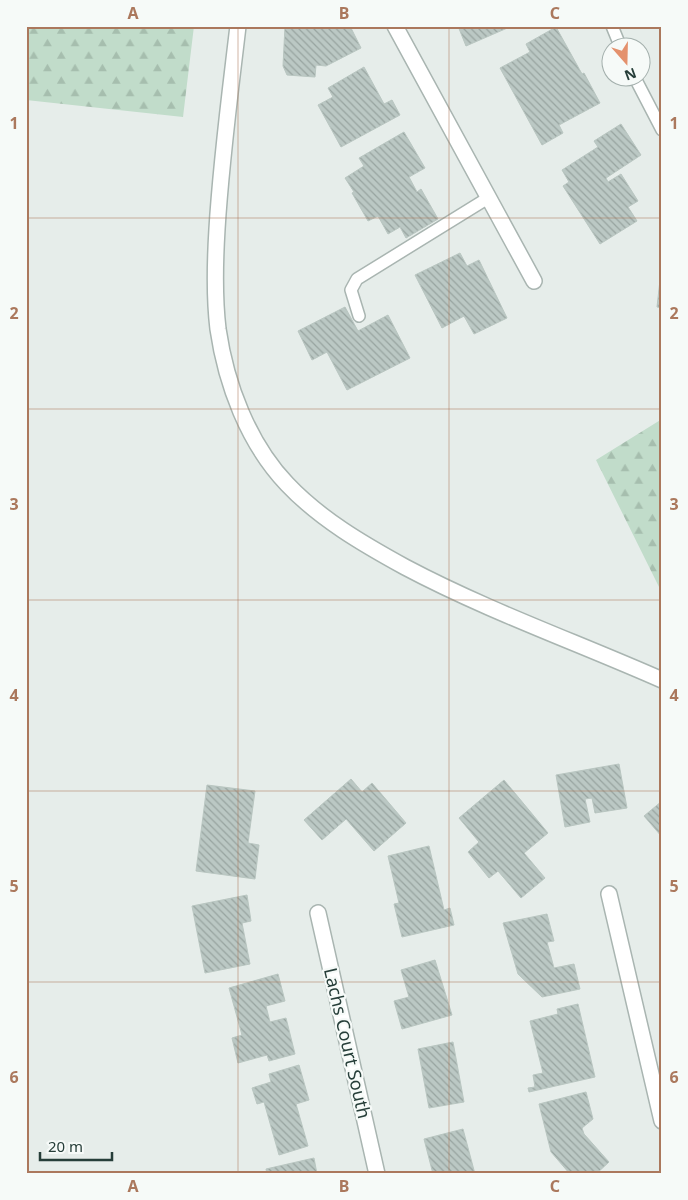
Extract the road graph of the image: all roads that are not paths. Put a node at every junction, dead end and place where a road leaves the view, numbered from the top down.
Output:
1 (238, 26) edge
2 (395, 26) edge
3 (612, 26) edge
4 (617, 38) edge
5 (640, 88) edge
6 (662, 130) edge
7 (488, 198) junction
8 (534, 281) dead end
9 (359, 316) dead end
10 (662, 680) edge
11 (609, 894) dead end
12 (318, 913) dead end
13 (662, 1121) edge
14 (377, 1174) edge

1 - 10 street
2 - 7 street
3 - 4 lane
5 - 6 lane
7 - 8 street
7 - 9 lane
11 - 13 street
12 - 14 street, Lachs Court South

